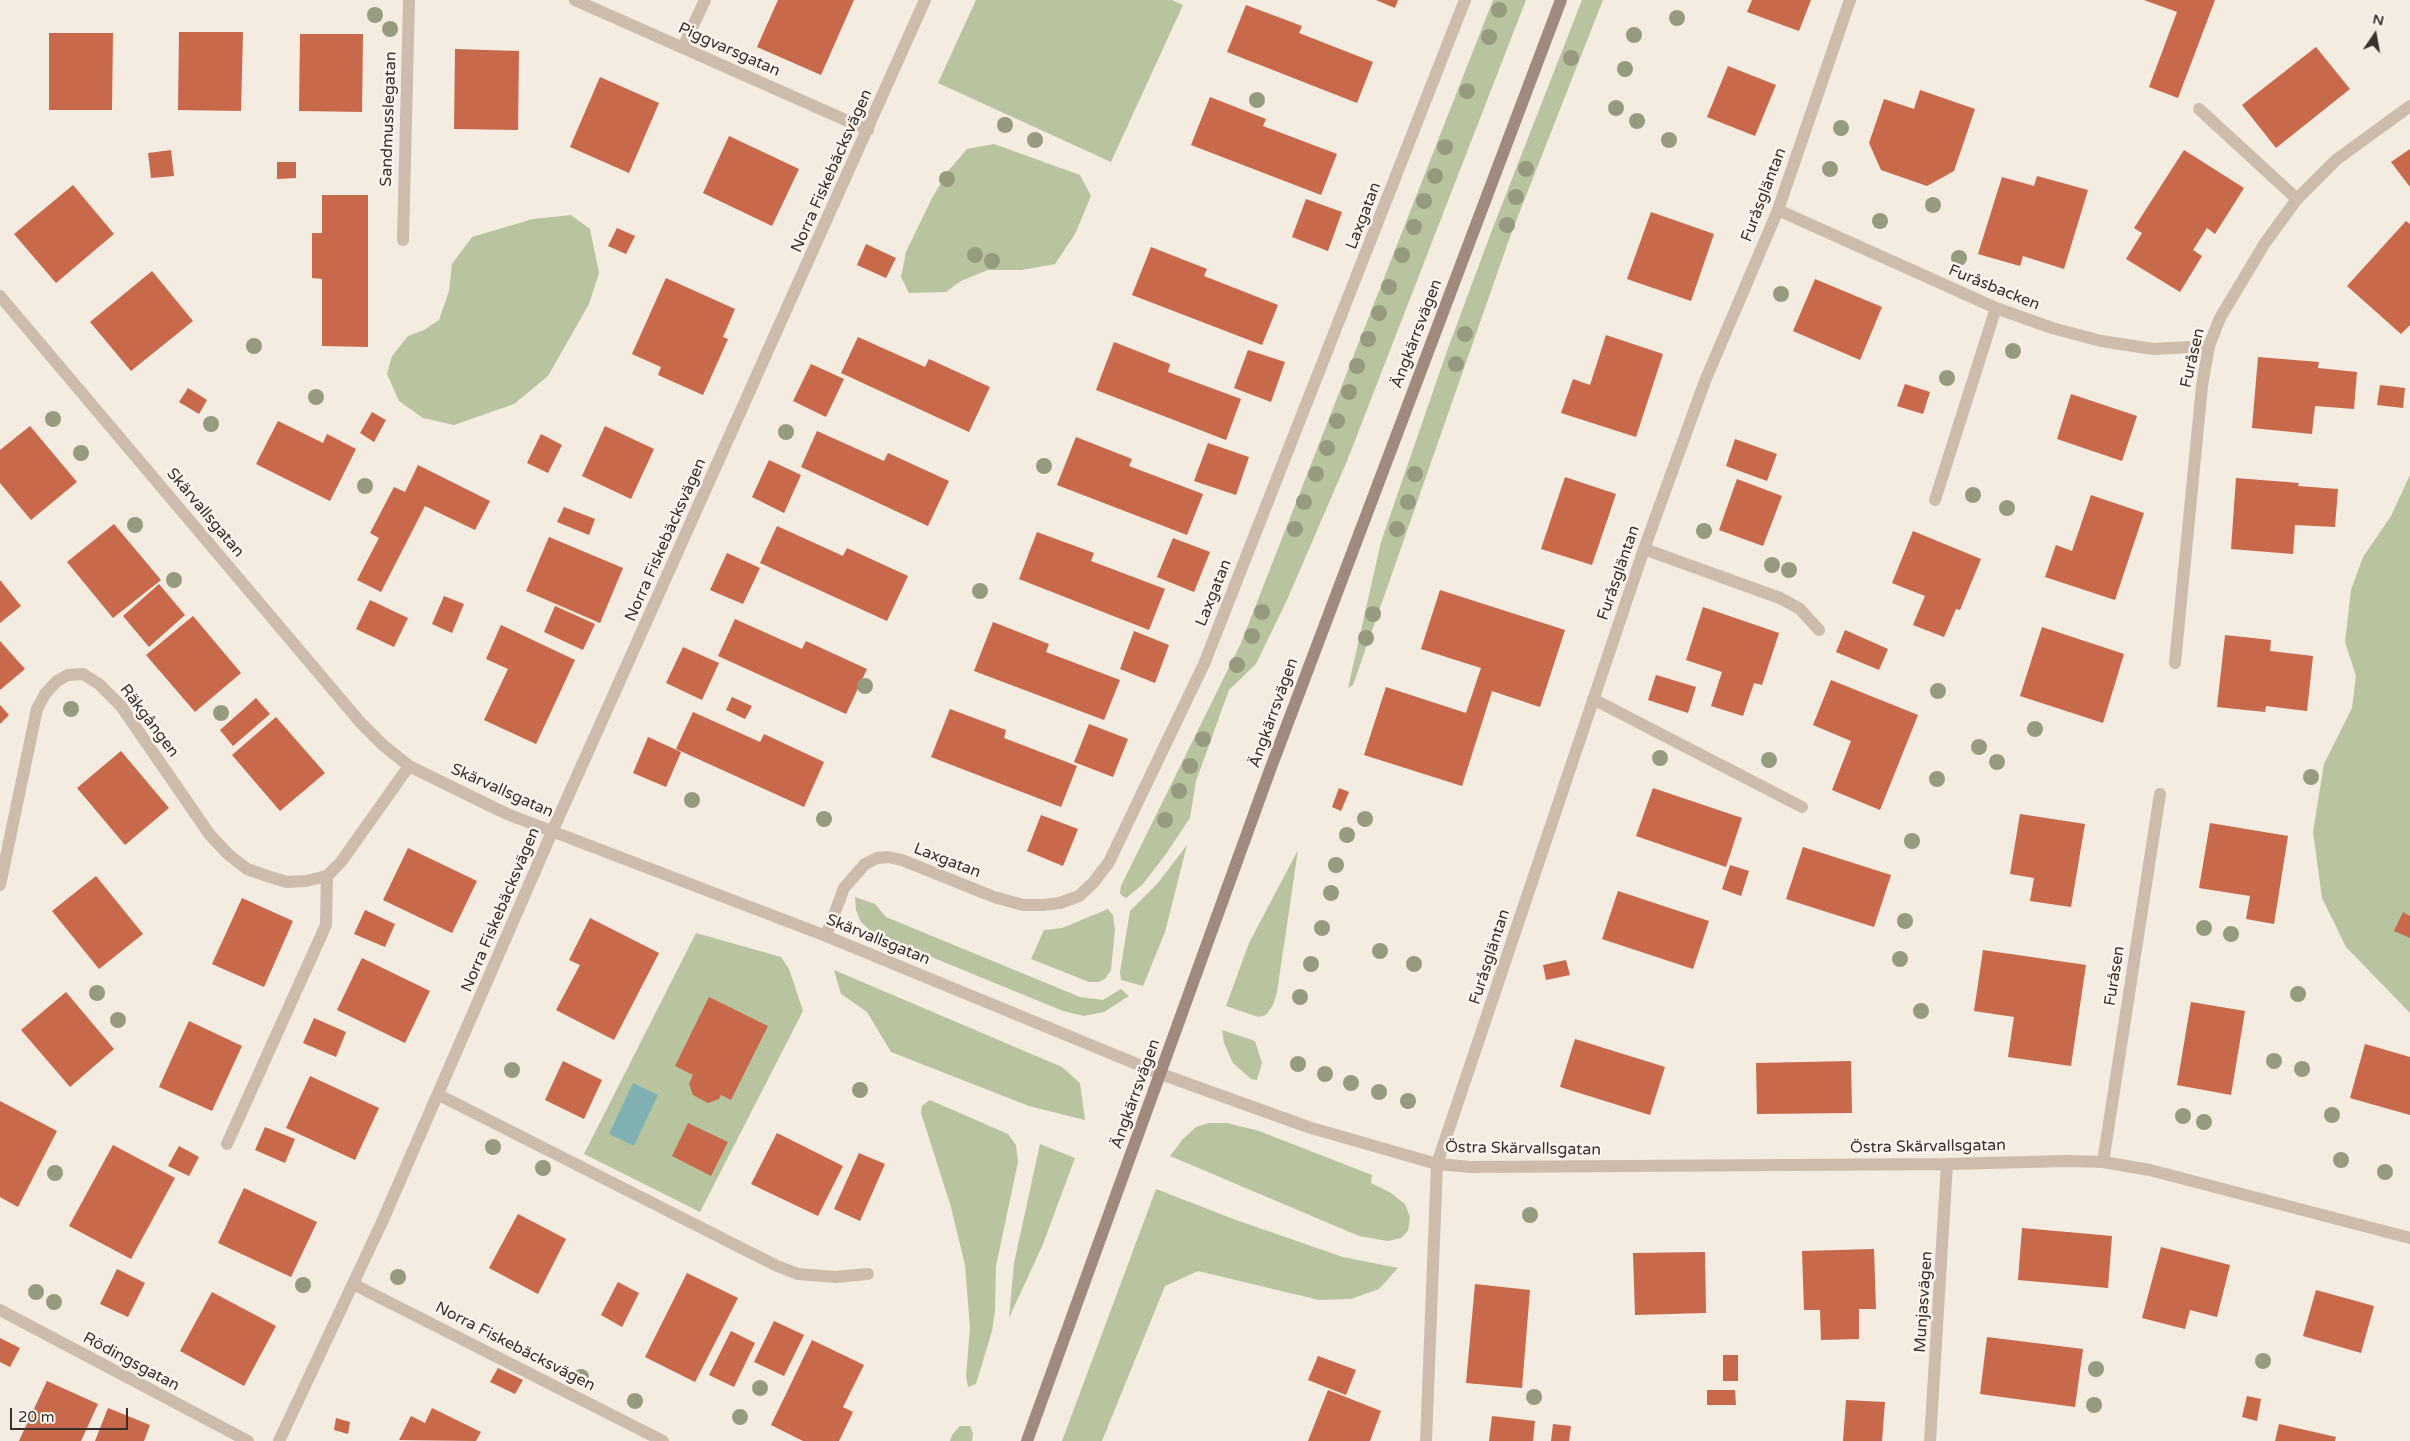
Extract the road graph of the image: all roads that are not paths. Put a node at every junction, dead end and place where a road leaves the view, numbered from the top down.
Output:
1 (409, 0) edge
2 (576, 0) edge
3 (705, 0) edge
4 (925, 0) edge
5 (1465, 0) edge
6 (1560, 0) edge
7 (1850, 0) edge
8 (683, 47) junction
9 (2410, 106) edge
10 (2199, 110) dead end
11 (868, 130) junction
12 (2297, 199) junction
13 (1778, 210) junction
14 (402, 240) dead end
15 (0, 296) edge
16 (1996, 308) junction
17 (2209, 346) junction
18 (1935, 500) dead end
19 (1644, 549) junction
20 (1819, 630) dead end
21 (2175, 663) dead end
22 (1593, 700) junction
23 (409, 766) junction
24 (2160, 794) dead end
25 (1802, 807) dead end
26 (552, 832) junction
27 (327, 876) junction
28 (0, 885) edge
29 (826, 936) junction
30 (1161, 1074) junction
31 (438, 1095) junction
32 (227, 1144) dead end
33 (2102, 1162) junction
34 (1437, 1164) junction
35 (1947, 1164) junction
36 (2410, 1238) edge
37 (868, 1274) dead end
38 (353, 1284) junction
39 (0, 1310) edge
40 (248, 1441) edge
41 (278, 1441) edge
42 (663, 1441) edge
43 (1027, 1441) edge
44 (1426, 1441) edge
45 (1930, 1441) edge

1 - 14 street, Sandmusslegatan
2 - 8 street, Piggvarsgatan
3 - 8 street
4 - 11 street, Norra Fiskebäcksvägen
5 - 29 street, Laxgatan
6 - 30 street, Ängkärrsvägen
7 - 13 street, Furåsgläntan
8 - 11 street, Piggvarsgatan
9 - 12 street, Furåsen
10 - 12 street
11 - 26 street, Norra Fiskebäcksvägen
12 - 17 street, Furåsen
13 - 16 street, Furåsbacken
13 - 19 street, Furåsgläntan
15 - 23 street, Skärvallsgatan
16 - 17 street, Furåsbacken
16 - 18 street
17 - 21 street, Furåsen
19 - 20 street
19 - 22 street, Furåsgläntan
22 - 25 street
22 - 34 street, Furåsgläntan
23 - 26 street, Skärvallsgatan
23 - 27 street
24 - 33 street, Furåsen
26 - 29 street, Skärvallsgatan
26 - 31 street, Norra Fiskebäcksvägen
27 - 28 street, Räkgången
27 - 32 street
29 - 30 street, Skärvallsgatan
30 - 34 street, Östra Skärvallsgatan
30 - 43 street, Ängkärrsvägen
31 - 37 street
31 - 38 street, Norra Fiskebäcksvägen
33 - 35 street, Östra Skärvallsgatan
33 - 36 street, Östra Skärvallsgatan
34 - 35 street, Östra Skärvallsgatan
34 - 44 street, Östra Skärvallsgatan
35 - 45 street, Munjasvägen
38 - 41 street, Norra Fiskebäcksvägen
38 - 42 street, Norra Fiskebäcksvägen
39 - 40 street, Rödingsgatan

